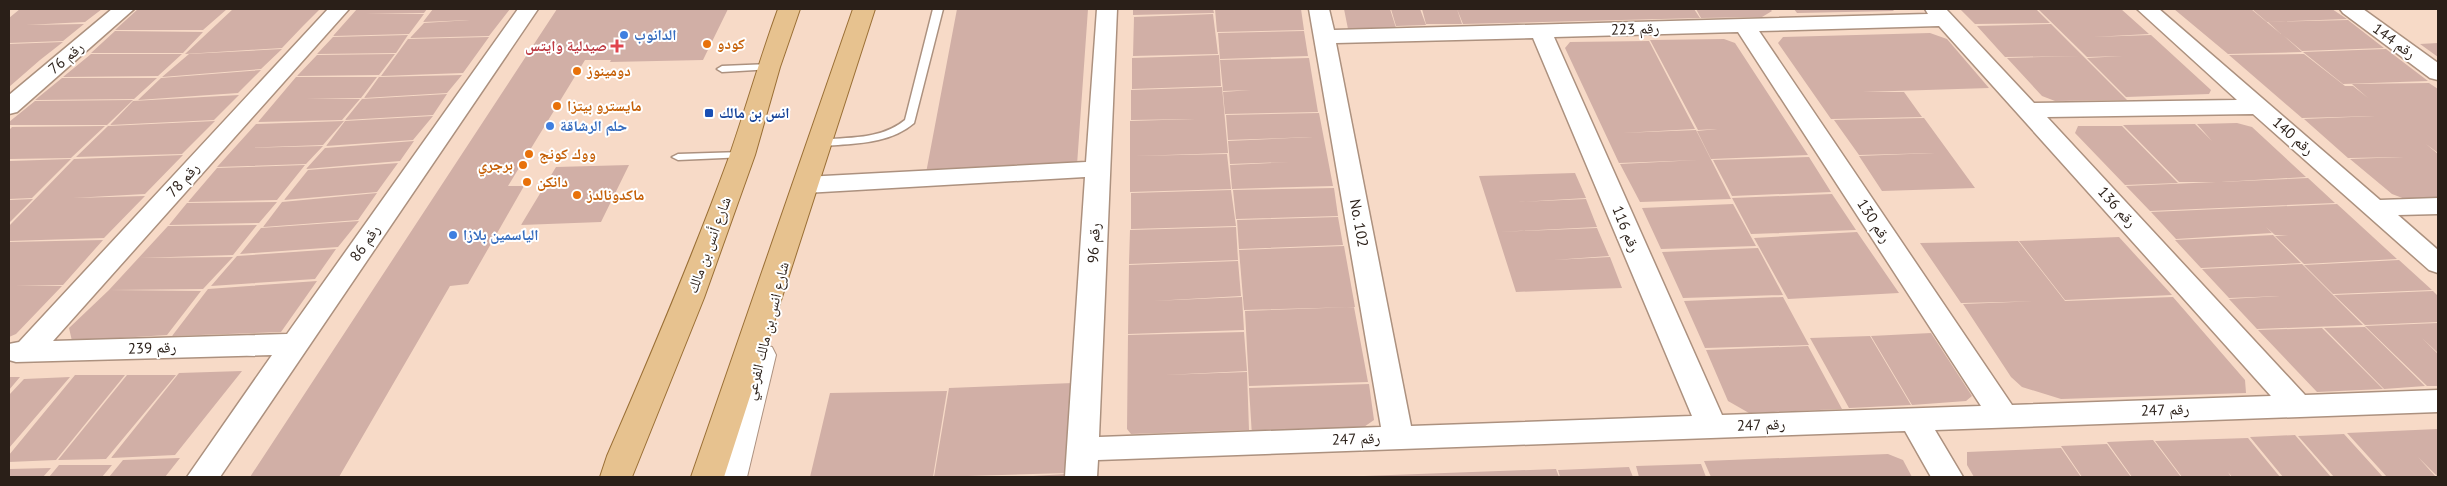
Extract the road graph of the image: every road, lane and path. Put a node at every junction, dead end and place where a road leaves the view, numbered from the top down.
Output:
1 (124, 9) edge
2 (339, 9) edge
3 (528, 9) edge
4 (789, 9) edge
5 (864, 9) edge
6 (938, 9) edge
7 (1107, 9) edge
8 (1319, 9) edge
9 (2147, 9) edge
10 (2350, 9) edge
11 (1941, 15) edge
12 (1745, 26) junction
13 (1541, 31) junction
14 (1324, 37) junction
15 (768, 67) junction
16 (722, 69) dead end
17 (2438, 73) edge
18 (9, 107) edge
19 (2259, 107) junction
20 (2028, 110) junction
21 (818, 144) junction
22 (742, 155) junction
23 (678, 157) dead end
24 (1098, 169) junction
25 (805, 185) junction
26 (2438, 206) edge
27 (2374, 208) junction
28 (2438, 264) edge
29 (295, 344) junction
30 (18, 352) edge
31 (2438, 401) edge
32 (2298, 406) junction
33 (2003, 416) junction
34 (1912, 419) junction
35 (1712, 426) junction
36 (1398, 438) junction
37 (1082, 463) edge
38 (614, 470) edge
39 (202, 477) edge
40 (707, 477) edge
41 (730, 477) edge
42 (1947, 477) edge

1 - 18 street, رقم 76
2 - 30 street, رقم 78
3 - 29 street, رقم 86
4 - 15 main road, شارع أنس بن مالك
5 - 21 main road
6 - 21 lane
7 - 24 street, رقم 96
8 - 14 street, No. 102
9 - 19 street, رقم 140
10 - 17 street, رقم 144
11 - 12 street, رقم 223
11 - 20 street, رقم 136
12 - 13 street, رقم 223
12 - 33 street, رقم 130
13 - 14 street, رقم 223
13 - 35 street, رقم 116
14 - 36 street, No. 102
15 - 16 lane
15 - 22 main road, شارع أنس بن مالك
19 - 20 street
19 - 27 street, رقم 140
20 - 32 street, رقم 136
21 - 25 main road
22 - 23 lane
22 - 38 main road, شارع أنس بن مالك
24 - 25 street
24 - 37 street, رقم 96
25 - 40 main road
25 - 41 main road, شارع انس بن مالك الفرعي
26 - 27 street
27 - 28 street, رقم 140
29 - 30 street, رقم 239
29 - 39 street, رقم 86
31 - 32 street, رقم 247
32 - 33 street, رقم 247
33 - 34 street, رقم 247
34 - 35 street, رقم 247
34 - 42 street
35 - 36 street, رقم 247
36 - 37 street, رقم 247

